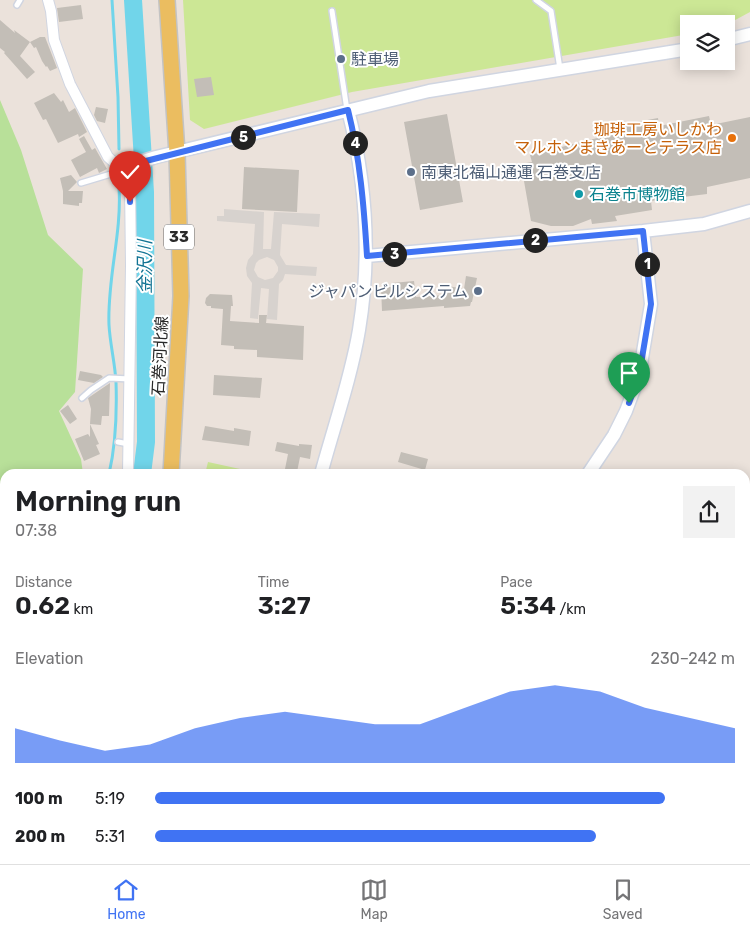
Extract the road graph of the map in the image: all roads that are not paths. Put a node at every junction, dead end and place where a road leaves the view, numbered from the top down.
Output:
1 (48, 0) edge
2 (166, 0) edge
3 (536, 0) edge
4 (332, 11) dead end
5 (750, 34) edge
6 (735, 38) edge
7 (680, 50) edge
8 (560, 70) junction
9 (348, 110) junction
10 (177, 152) junction
11 (126, 166) junction
12 (81, 183) dead end
13 (750, 211) edge
14 (643, 231) junction
15 (367, 256) junction
16 (126, 378) junction
17 (82, 398) dead end
18 (118, 442) dead end
19 (129, 444) junction
20 (128, 469) edge
21 (171, 469) edge
22 (322, 469) edge
23 (591, 469) edge

1 - 11 street
2 - 10 main road, 石巻河北線 / 33
3 - 8 lane
4 - 9 lane
5 - 6 street
7 - 8 street
8 - 9 street
9 - 10 street
9 - 15 street
10 - 11 street
10 - 21 main road, 石巻河北線 / 33
11 - 12 lane
11 - 16 street
13 - 14 street
14 - 15 street
14 - 23 street
15 - 22 street
16 - 17 lane
16 - 19 street
18 - 19 lane
19 - 20 street

